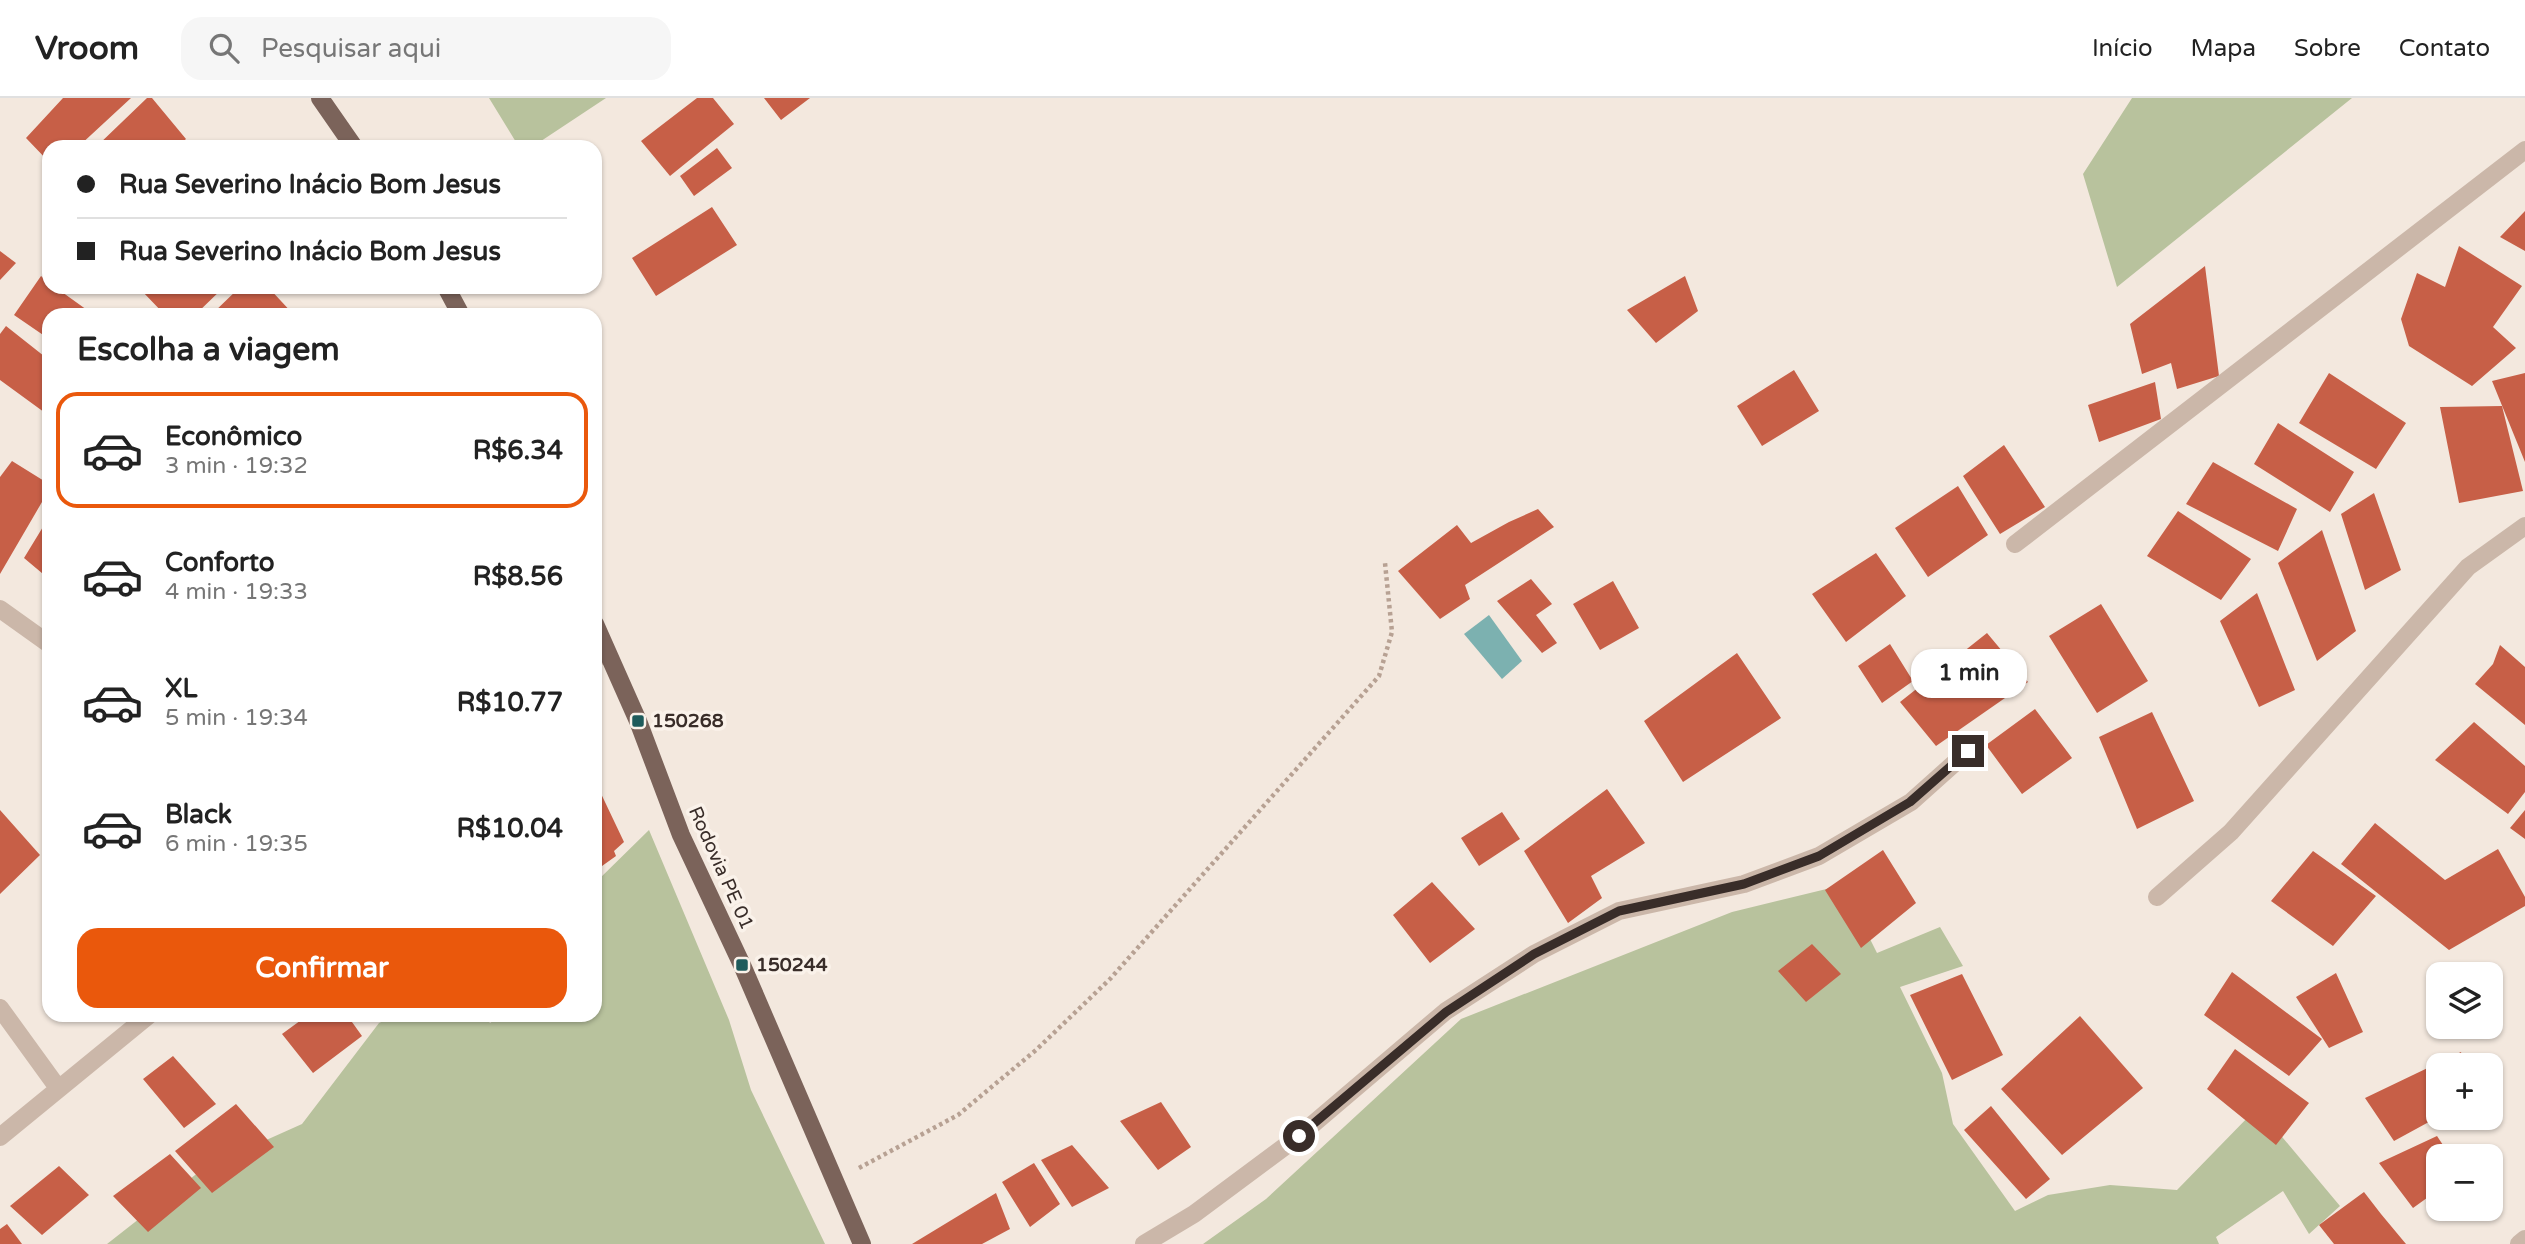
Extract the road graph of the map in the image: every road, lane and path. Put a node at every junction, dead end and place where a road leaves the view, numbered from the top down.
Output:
1 (320, 98) edge
2 (349, 140) edge
3 (2525, 150) edge
4 (2525, 526) edge
5 (2015, 544) dead end
6 (1385, 563) dead end
7 (0, 610) edge
8 (42, 639) edge
9 (602, 657) edge
10 (1968, 751) dead end
11 (2157, 897) dead end
12 (0, 1008) edge
13 (140, 1022) edge
14 (58, 1088) junction
15 (0, 1137) edge
16 (837, 1180) junction
17 (2525, 1240) edge
18 (862, 1244) edge
19 (1144, 1244) edge
20 (2519, 1244) edge

1 - 2 main road
3 - 5 street
4 - 11 street
6 - 16 path
7 - 8 street
9 - 16 main road, Rodovia PE 01
10 - 19 street
12 - 14 street
13 - 14 street
14 - 15 street
16 - 18 main road, Rodovia PE 01
17 - 20 street

